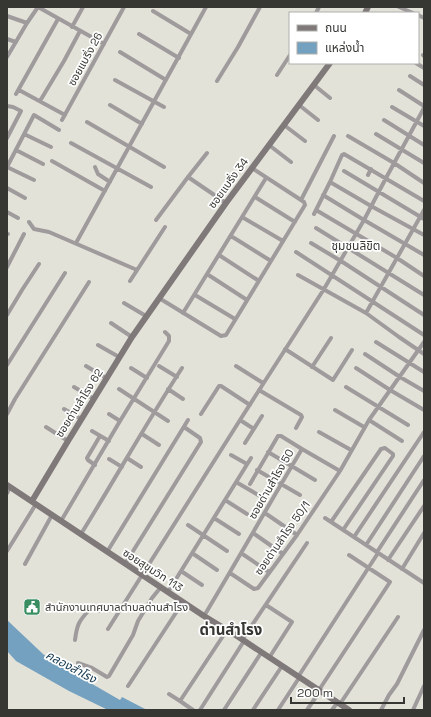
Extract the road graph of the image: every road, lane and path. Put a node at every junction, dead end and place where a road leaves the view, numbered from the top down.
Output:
1 (38, 7) edge
2 (83, 7) edge
3 (117, 7) edge
4 (206, 7) edge
5 (260, 7) edge
6 (399, 7) edge
7 (123, 9) edge
8 (153, 11) dead end
9 (411, 12) edge
10 (7, 16) edge
11 (58, 19) junction
12 (28, 22) junction
13 (72, 27) junction
14 (80, 32) junction
15 (139, 34) dead end
16 (191, 34) junction
17 (7, 39) edge
18 (16, 42) junction
19 (104, 44) junction
20 (120, 52) dead end
21 (7, 57) edge
22 (289, 57) edge
23 (179, 58) junction
24 (329, 64) edge
25 (277, 75) dead end
26 (410, 76) dead end
27 (115, 80) dead end
28 (166, 80) junction
29 (217, 80) dead end
30 (314, 85) junction
31 (424, 85) edge
32 (19, 90) junction
33 (399, 90) dead end
34 (16, 94) dead end
35 (330, 98) dead end
36 (40, 101) junction
37 (154, 102) junction
38 (110, 105) dead end
39 (299, 105) junction
40 (7, 106) edge
41 (164, 107) dead end
42 (392, 107) dead end
43 (424, 107) edge
44 (65, 115) junction
45 (62, 120) dead end
46 (318, 120) dead end
47 (384, 120) dead end
48 (417, 121) junction
49 (87, 122) dead end
50 (142, 124) junction
51 (284, 125) junction
52 (424, 126) edge
53 (59, 130) dead end
54 (24, 134) junction
55 (376, 134) dead end
56 (8, 135) edge
57 (409, 135) junction
58 (334, 136) dead end
59 (348, 136) dead end
60 (305, 141) dead end
61 (70, 142) dead end
62 (269, 145) junction
63 (424, 145) edge
64 (51, 147) dead end
65 (130, 147) junction
66 (402, 149) junction
67 (16, 150) junction
68 (207, 153) dead end
69 (52, 161) dead end
70 (291, 162) dead end
71 (394, 163) junction
72 (43, 164) dead end
73 (424, 164) edge
74 (7, 167) edge
75 (95, 167) dead end
76 (164, 167) dead end
77 (252, 168) junction
78 (117, 169) junction
79 (371, 169) junction
80 (344, 171) dead end
81 (368, 175) dead end
82 (188, 177) junction
83 (266, 178) junction
84 (386, 178) junction
85 (34, 180) dead end
86 (110, 182) junction
87 (330, 182) junction
88 (424, 183) edge
89 (151, 187) dead end
90 (7, 188) edge
91 (105, 191) junction
92 (378, 192) junction
93 (323, 195) junction
94 (255, 197) junction
95 (25, 198) dead end
96 (300, 200) junction
97 (424, 201) edge
98 (226, 203) junction
99 (371, 206) junction
100 (424, 210) edge
101 (7, 212) edge
102 (242, 217) junction
103 (18, 218) dead end
104 (422, 218) edge
105 (156, 220) dead end
106 (364, 220) junction
107 (29, 222) dead end
108 (295, 222) junction
109 (165, 227) dead end
110 (316, 228) dead end
111 (413, 229) junction
112 (24, 234) dead end
113 (356, 234) junction
114 (424, 235) edge
115 (231, 236) junction
116 (283, 241) junction
117 (76, 243) junction
118 (311, 243) dead end
119 (405, 244) junction
120 (348, 247) junction
121 (296, 252) dead end
122 (424, 255) edge
123 (219, 256) junction
124 (397, 258) junction
125 (271, 261) junction
126 (341, 261) junction
127 (39, 264) dead end
128 (7, 267) edge
129 (137, 270) junction
130 (389, 272) junction
131 (65, 273) dead end
132 (207, 274) junction
133 (298, 275) dead end
134 (332, 275) junction
135 (424, 276) edge
136 (130, 281) dead end
137 (259, 281) junction
138 (89, 282) dead end
139 (381, 286) junction
140 (324, 289) junction
141 (195, 295) junction
142 (424, 295) edge
143 (159, 298) junction
144 (247, 300) junction
145 (372, 301) junction
146 (124, 303) dead end
147 (183, 313) junction
148 (366, 313) junction
149 (7, 315) edge
150 (424, 315) edge
151 (146, 316) junction
152 (236, 319) junction
153 (111, 323) dead end
154 (165, 332) dead end
155 (424, 334) edge
156 (132, 336) junction
157 (331, 338) dead end
158 (376, 342) dead end
159 (424, 342) edge
160 (98, 344) dead end
161 (285, 349) junction
162 (352, 350) dead end
163 (418, 350) junction
164 (365, 354) dead end
165 (424, 354) edge
166 (119, 357) junction
167 (410, 362) junction
168 (7, 365) edge
169 (86, 366) dead end
170 (159, 366) dead end
171 (236, 366) dead end
172 (312, 367) junction
173 (131, 368) dead end
174 (182, 368) dead end
175 (356, 368) dead end
176 (424, 372) edge
177 (177, 377) junction
178 (400, 377) junction
179 (106, 378) junction
180 (147, 378) junction
181 (264, 383) junction
182 (74, 386) dead end
183 (346, 387) dead end
184 (119, 389) dead end
185 (168, 389) junction
186 (259, 390) junction
187 (390, 390) junction
188 (424, 391) edge
189 (94, 399) junction
190 (134, 399) junction
191 (183, 399) dead end
192 (250, 405) junction
193 (377, 407) junction
194 (64, 409) dead end
195 (335, 410) dead end
196 (424, 410) edge
197 (154, 412) junction
198 (7, 414) edge
199 (109, 414) dead end
200 (201, 414) dead end
201 (262, 416) dead end
202 (81, 419) junction
203 (188, 420) dead end
204 (240, 420) junction
205 (369, 420) junction
206 (120, 421) junction
207 (168, 421) dead end
208 (408, 424) dead end
209 (46, 427) dead end
210 (184, 427) junction
211 (364, 427) junction
212 (296, 428) dead end
213 (254, 429) junction
214 (92, 431) dead end
215 (320, 432) dead end
216 (424, 432) edge
217 (142, 434) junction
218 (100, 436) junction
219 (68, 441) junction
220 (109, 441) junction
221 (402, 441) dead end
222 (245, 443) dead end
223 (160, 445) dead end
224 (302, 449) junction
225 (351, 450) junction
226 (268, 452) junction
227 (231, 454) dead end
228 (424, 456) edge
229 (127, 458) junction
230 (251, 458) dead end
231 (109, 460) dead end
232 (247, 464) junction
233 (94, 465) junction
234 (292, 466) junction
235 (122, 467) junction
236 (141, 467) dead end
237 (257, 470) junction
238 (340, 471) junction
239 (315, 480) dead end
240 (424, 480) edge
241 (236, 482) junction
242 (250, 484) dead end
243 (281, 484) junction
244 (8, 488) edge
245 (300, 495) dead end
246 (260, 496) dead end
247 (225, 500) junction
248 (34, 503) junction
249 (424, 506) edge
250 (265, 513) junction
251 (247, 514) dead end
252 (52, 515) junction
253 (214, 518) junction
254 (325, 518) dead end
255 (61, 521) junction
256 (331, 522) junction
257 (188, 525) dead end
258 (343, 530) junction
259 (424, 532) edge
260 (253, 533) junction
261 (81, 534) junction
262 (239, 534) dead end
263 (297, 535) junction
264 (203, 536) junction
265 (354, 538) junction
266 (307, 543) dead end
267 (366, 545) junction
268 (7, 551) edge
269 (227, 551) dead end
270 (107, 552) junction
271 (192, 553) junction
272 (241, 553) junction
273 (377, 553) junction
274 (283, 554) junction
275 (349, 555) dead end
276 (388, 560) junction
277 (25, 564) dead end
278 (126, 564) junction
279 (369, 568) junction
280 (402, 569) junction
281 (217, 570) dead end
282 (181, 571) junction
283 (269, 572) junction
284 (230, 573) junction
285 (142, 575) junction
286 (424, 583) edge
287 (202, 584) dead end
288 (160, 587) junction
289 (168, 592) junction
290 (183, 602) junction
291 (266, 605) junction
292 (99, 611) dead end
293 (204, 616) junction
294 (398, 616) dead end
295 (108, 629) dead end
296 (227, 630) junction
297 (424, 630) edge
298 (75, 640) dead end
299 (243, 640) junction
300 (262, 653) junction
301 (269, 658) junction
302 (78, 663) dead end
303 (282, 666) junction
304 (298, 677) junction
305 (128, 686) dead end
306 (424, 686) edge
307 (320, 691) junction
308 (169, 694) dead end
309 (180, 701) junction
310 (338, 703) junction
311 (193, 710) edge
312 (200, 710) edge
313 (224, 710) edge
314 (253, 710) edge
315 (278, 710) edge
316 (307, 710) edge
317 (332, 710) edge
318 (349, 710) edge
319 (381, 710) edge
320 (413, 710) edge

1 - 11 street
1 - 12 street
2 - 13 street
3 - 7 street
4 - 16 street
5 - 29 street
6 - 9 street
7 - 19 street, ซอยแบริ่ง 26
8 - 16 street
10 - 12 street
11 - 13 street
11 - 32 street
12 - 18 street
13 - 14 street
14 - 19 street
14 - 36 street
15 - 23 street
16 - 23 street
17 - 18 street
18 - 21 street
19 - 44 street, ซอยแบริ่ง 26
20 - 28 street
22 - 25 street
23 - 28 street
24 - 30 street, ซอยแบริ่ง 34
26 - 31 street
27 - 37 street
28 - 37 street
30 - 35 street
30 - 39 street, ซอยแบริ่ง 34
32 - 34 street
32 - 36 street
33 - 43 street
36 - 44 street
37 - 41 street
37 - 50 street
38 - 50 street
39 - 46 street
39 - 51 street, ซอยแบริ่ง 34
40 - 56 street
42 - 48 street
43 - 48 street
44 - 45 street, ซอยแบริ่ง 26
47 - 57 street
48 - 52 street
48 - 57 street
49 - 65 street
50 - 65 street
51 - 60 street
51 - 62 street, ซอยแบริ่ง 34
53 - 54 street
54 - 64 street
54 - 67 street
55 - 66 street
57 - 63 street
57 - 66 street
58 - 96 street
59 - 71 street
61 - 78 street
62 - 70 street
62 - 77 street, ซอยแบริ่ง 34
65 - 76 street
65 - 78 street
66 - 71 street
66 - 73 street
67 - 72 street
67 - 74 street
68 - 82 street
69 - 91 street
71 - 84 street
71 - 88 street
74 - 85 street
75 - 86 street
77 - 83 street
77 - 98 street, ซอยแบริ่ง 34
78 - 86 street
78 - 89 street
79 - 81 street
79 - 84 street
79 - 87 street
80 - 92 street
82 - 98 street
82 - 105 street
83 - 94 street
83 - 96 street
84 - 92 street
84 - 97 street
86 - 91 street
87 - 93 street
87 - 99 street
90 - 95 street
91 - 117 street
92 - 99 street
92 - 104 street
93 - 106 street
93 - 113 street
94 - 102 street
94 - 108 street
96 - 108 street
98 - 143 street, ซอยแบริ่ง 34
99 - 106 street
99 - 111 street
100 - 104 street
101 - 103 street
102 - 115 street
102 - 116 street
104 - 111 street
106 - 113 street
106 - 119 street
107 - 117 street
108 - 116 street
109 - 129 street
110 - 120 street
111 - 114 street
111 - 119 street
112 - 128 street
113 - 120 street
113 - 124 street
115 - 123 street
115 - 125 street
116 - 125 street
117 - 129 street
118 - 126 street
119 - 122 street
119 - 124 street
120 - 126 street
120 - 130 street
121 - 134 street
123 - 132 street
123 - 137 street
124 - 130 street
124 - 135 street
125 - 137 street
126 - 134 street
126 - 139 street
127 - 149 street
129 - 136 street
130 - 139 street
130 - 142 street
131 - 168 street
132 - 141 street
132 - 144 street
133 - 140 street
134 - 140 street
134 - 145 street
137 - 144 street
138 - 198 street
139 - 145 street
139 - 150 street
140 - 148 street
140 - 161 street
141 - 147 street
141 - 152 street
143 - 147 street
143 - 151 street, ซอยแบริ่ง 34
144 - 152 street
145 - 148 street
145 - 155 street
146 - 151 street
147 - 152 street
148 - 163 street
151 - 156 street, ซอยด่านสำโรง 62
153 - 156 street
154 - 180 street
156 - 166 street, ซอยด่านสำโรง 62
157 - 172 street
158 - 167 street
159 - 163 street
160 - 166 street
161 - 172 street
161 - 181 street
162 - 172 street
163 - 165 street
163 - 167 street
164 - 178 street
166 - 179 street, ซอยด่านสำโรง 62
167 - 176 street
167 - 178 street
169 - 179 street
170 - 177 street
171 - 181 street
173 - 180 street
174 - 177 street
175 - 187 street
177 - 185 street
178 - 187 street
178 - 188 street
179 - 189 street, ซอยด่านสำโรง 62
180 - 190 street
181 - 186 street
182 - 189 street
183 - 193 street
184 - 190 street
185 - 191 street
185 - 197 street
186 - 192 street
186 - 212 street
187 - 193 street
187 - 196 street
189 - 202 street, ซอยด่านสำโรง 62
190 - 197 street
190 - 206 street
192 - 200 street
192 - 204 street
193 - 205 street
193 - 208 street
194 - 202 street
195 - 211 street
197 - 207 street
197 - 217 street
199 - 206 street
201 - 213 street
202 - 219 street, ซอยด่านสำโรง 62
203 - 210 street
204 - 213 street
204 - 285 street
205 - 211 street
205 - 221 street
206 - 220 street
209 - 219 street
210 - 270 street
210 - 278 street
211 - 225 street
213 - 222 street
214 - 218 street
215 - 225 street
216 - 265 street
217 - 223 street
217 - 229 street
218 - 220 street
218 - 233 street
219 - 248 street, ซอยด่านสำโรง 62
220 - 233 street
224 - 226 street
224 - 234 street, ซอยด่านสำโรง 50
224 - 238 street, ซอยด่านสำโรง 50
225 - 238 street
226 - 234 street
226 - 237 street
227 - 232 street
228 - 267 street
229 - 235 street
229 - 236 street
230 - 232 street
231 - 235 street
232 - 241 street
233 - 255 street
234 - 239 street
234 - 243 street, ซอยด่านสำโรง 50
235 - 261 street
237 - 242 street
237 - 243 street
238 - 263 street, ซอยด่านสำโรง 50/1
240 - 273 street
241 - 246 street
241 - 247 street
243 - 245 street
243 - 250 street, ซอยด่านสำโรง 50
244 - 248 street, ซอยสุขุมวิท 113
247 - 251 street
247 - 253 street
248 - 252 street, ซอยสุขุมวิท 113
248 - 268 street
249 - 276 street
250 - 260 street, ซอยด่านสำโรง 50
250 - 263 street
252 - 255 street, ซอยสุขุมวิท 113
252 - 277 street
253 - 262 street
253 - 264 street
254 - 256 street
255 - 261 street, ซอยสุขุมวิท 113
256 - 258 street
256 - 258 street
257 - 264 street
258 - 265 street
259 - 280 street
260 - 272 street, ซอยด่านสำโรง 50
260 - 274 street
261 - 270 street, ซอยสุขุมวิท 113
263 - 274 street, ซอยด่านสำโรง 50/1
264 - 269 street
264 - 271 street
265 - 267 street
266 - 291 street
267 - 273 street
270 - 278 street, ซอยสุขุมวิท 113
271 - 281 street
271 - 282 street
272 - 283 street
272 - 284 street, ซอยด่านสำโรง 50
273 - 276 street
273 - 279 street
274 - 283 street, ซอยด่านสำโรง 50/1
275 - 279 street
276 - 280 street
278 - 285 street, ซอยสุขุมวิท 113
279 - 304 street
279 - 307 street
280 - 286 street
282 - 287 street
282 - 289 street
283 - 284 street, ซอยด่านสำโรง 50/1
284 - 293 street, ซอยด่านสำโรง 50
285 - 288 street, ซอยสุขุมวิท 113
285 - 295 street
288 - 289 street, ซอยสุขุมวิท 113
288 - 302 street
289 - 290 street, ซอยสุขุมวิท 113
290 - 293 street, ซอยสุขุมวิท 113
290 - 305 street
291 - 299 street
291 - 301 street
292 - 298 street
293 - 296 street, ซอยสุขุมวิท 113
294 - 310 street
296 - 299 street, ซอยสุขุมวิท 113
296 - 309 street
297 - 319 street
299 - 300 street, ซอยสุขุมวิท 113
299 - 312 street
300 - 301 street, ซอยสุขุมวิท 113
300 - 313 street
301 - 303 street, ซอยสุขุมวิท 113
303 - 304 street, ซอยสุขุมวิท 113
303 - 314 street
304 - 307 street, ซอยสุขุมวิท 113
304 - 315 street
306 - 320 street
307 - 310 street, ซอยสุขุมวิท 113
307 - 316 street
308 - 309 street
309 - 311 street
310 - 317 street
310 - 318 street, ซอยสุขุมวิท 113

